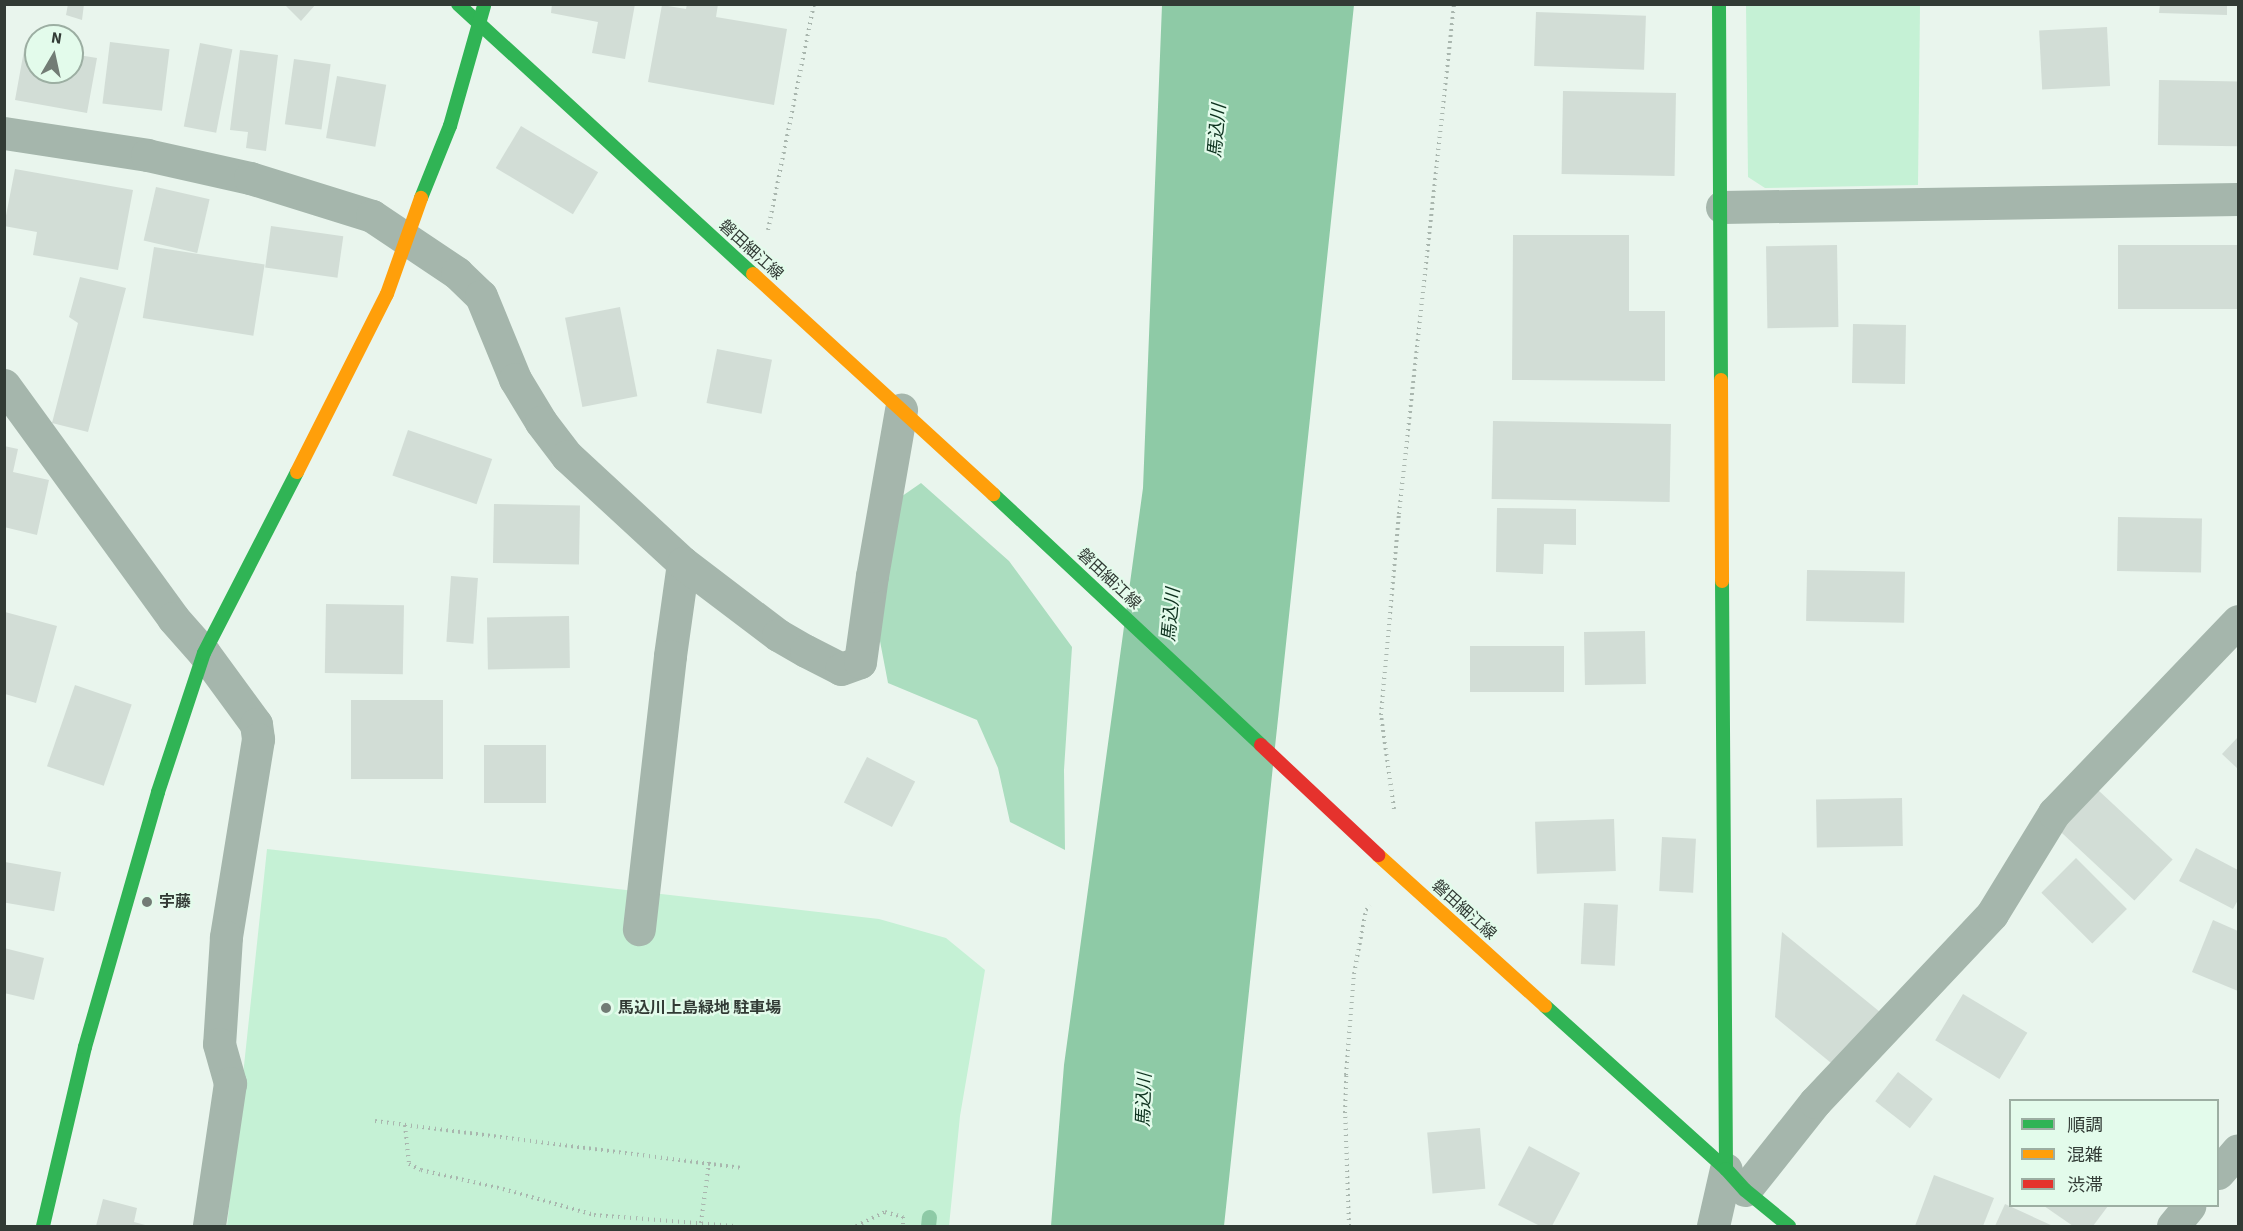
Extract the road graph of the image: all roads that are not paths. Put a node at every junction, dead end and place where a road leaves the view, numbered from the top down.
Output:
1 (458, 4) edge
2 (484, 4) edge
3 (1719, 4) edge
4 (480, 25) junction
5 (4, 133) edge
6 (2238, 199) edge
7 (1722, 207) junction
8 (406, 237) junction
9 (4, 385) edge
10 (902, 410) junction
11 (683, 563) junction
12 (2238, 621) edge
13 (204, 653) junction
14 (639, 929) dead end
15 (2238, 1150) edge
16 (2219, 1171) edge
17 (1736, 1179) junction
18 (2188, 1207) edge
19 (43, 1227) edge
20 (209, 1227) edge
21 (1713, 1227) edge
22 (1789, 1227) edge
23 (2173, 1227) edge

1 - 4 street, 磐田細江線
2 - 4 street
3 - 7 street
4 - 8 street
4 - 10 street, 磐田細江線
5 - 8 street
6 - 7 street
7 - 17 street
8 - 11 street
8 - 13 street
9 - 13 street
10 - 11 street
10 - 17 street, 磐田細江線
11 - 14 street
12 - 17 street
13 - 19 street
13 - 20 street
15 - 16 street
17 - 21 street
17 - 22 street, 磐田細江線
18 - 23 street

